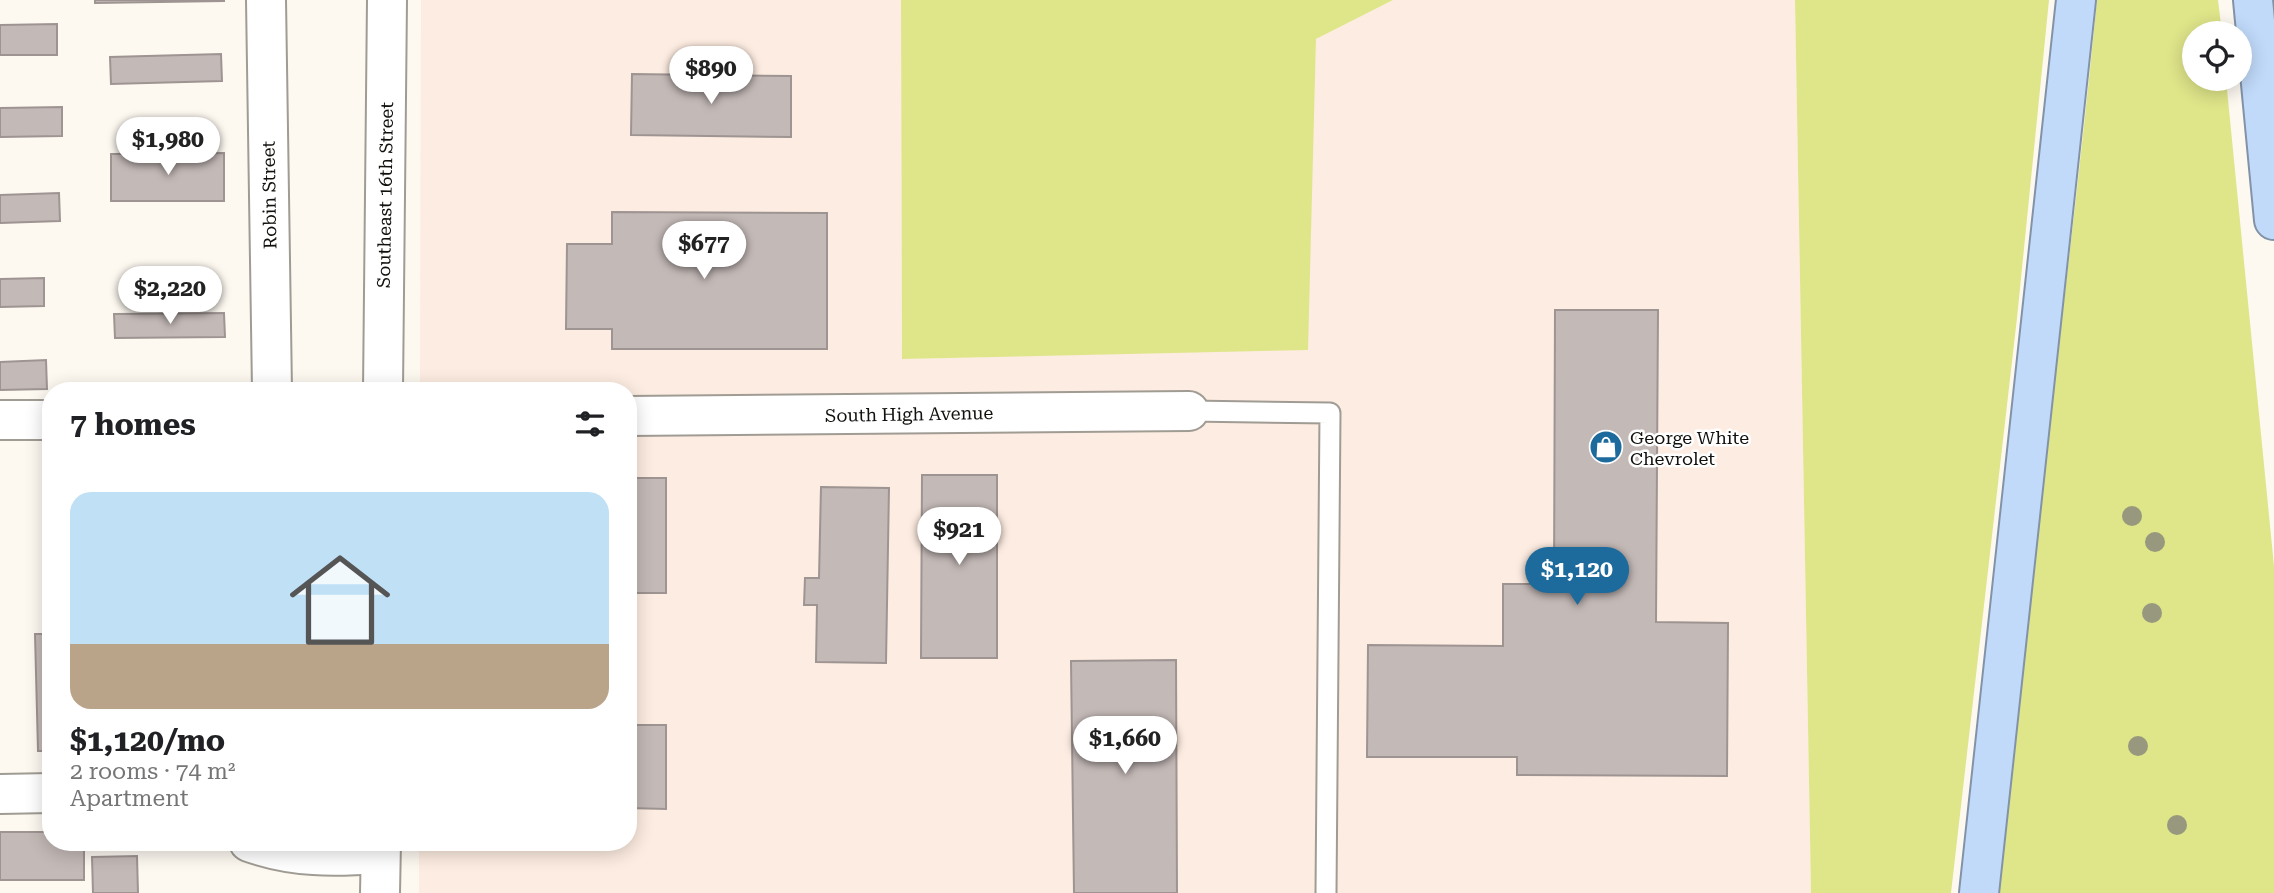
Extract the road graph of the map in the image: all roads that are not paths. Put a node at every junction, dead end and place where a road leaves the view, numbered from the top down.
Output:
1 (266, 0) edge
2 (387, 0) edge
3 (2076, 0) edge
4 (2253, 0) edge
5 (2274, 220) edge
6 (272, 382) edge
7 (383, 382) edge
8 (1189, 411) joint
9 (637, 416) edge
10 (0, 420) edge
11 (42, 420) edge
12 (42, 793) edge
13 (0, 794) edge
14 (274, 851) edge
15 (356, 851) edge
16 (381, 851) edge
17 (380, 893) edge
18 (1326, 893) edge
19 (1979, 893) edge

1 - 6 street, Robin Street
2 - 7 street, Southeast 16th Street
3 - 19 highway
4 - 5 highway
8 - 9 street, South High Avenue
8 - 18 lane
10 - 11 street
12 - 13 street
14 - 15 street
16 - 17 street

